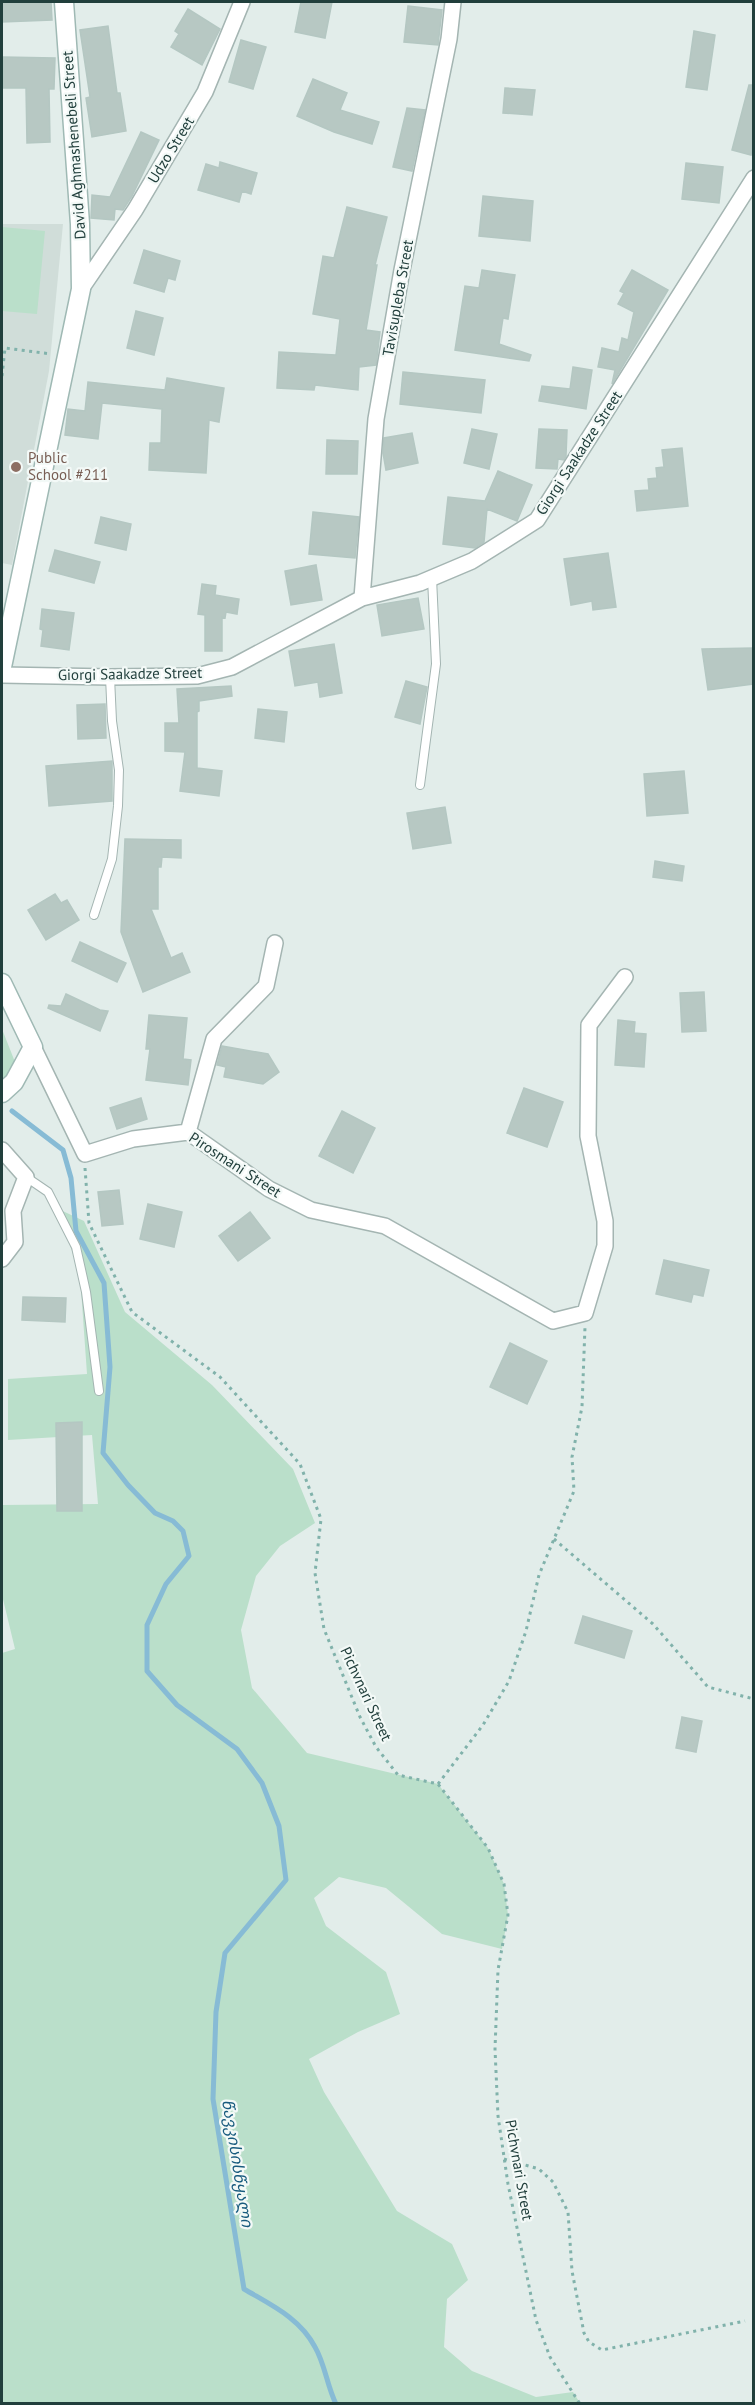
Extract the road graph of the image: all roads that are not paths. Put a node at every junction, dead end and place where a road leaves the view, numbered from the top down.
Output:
1 (64, 2) edge
2 (242, 2) edge
3 (453, 2) edge
4 (753, 178) edge
5 (81, 289) junction
6 (432, 578) junction
7 (362, 598) junction
8 (2, 667) edge
9 (2, 675) edge
10 (110, 677) junction
11 (420, 785) dead end
12 (94, 915) dead end
13 (275, 943) dead end
14 (626, 977) dead end
15 (2, 983) edge
16 (33, 1047) junction
17 (2, 1093) edge
18 (188, 1132) junction
19 (2, 1150) edge
20 (26, 1177) junction
21 (2, 1259) edge
22 (99, 1391) dead end

1 - 5 street, David Aghmashenebeli Street
2 - 5 street, Udzo Street
3 - 7 street, Tavisupleba Street
4 - 6 street, Giorgi Saakadze Street
5 - 8 street, David Aghmashenebeli Street
6 - 7 street, Giorgi Saakadze Street
6 - 11 lane
7 - 10 street, Giorgi Saakadze Street
9 - 10 street, Giorgi Saakadze Street
10 - 12 lane
13 - 18 street
14 - 18 street, Pirosmani Street
15 - 16 street
16 - 17 street
16 - 18 street, Pirosmani Street
19 - 20 street
20 - 21 street
20 - 22 lane

